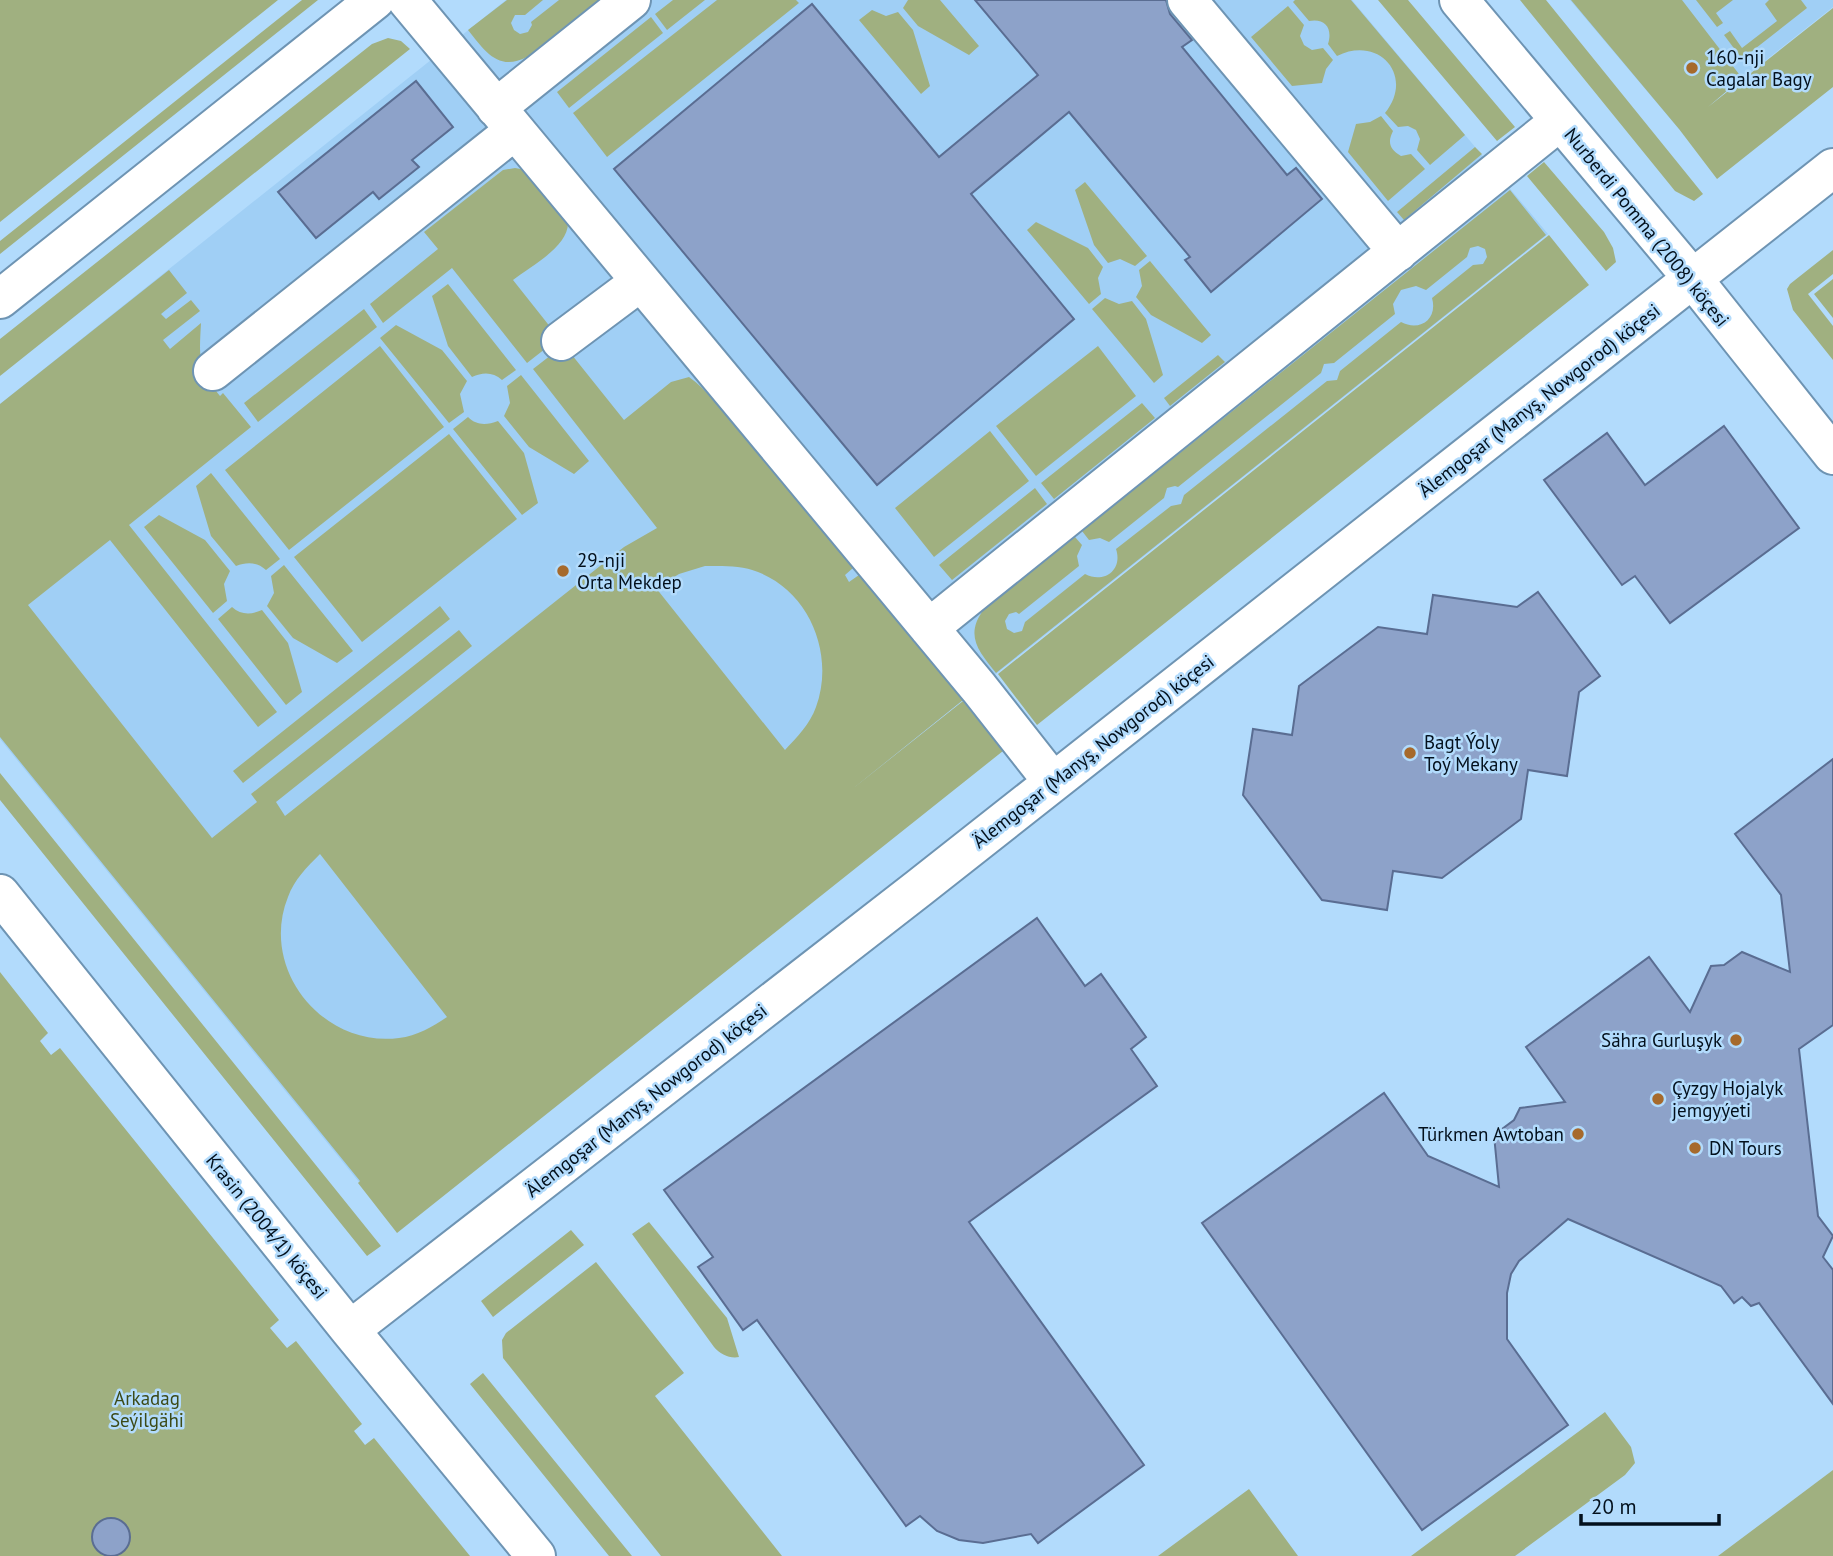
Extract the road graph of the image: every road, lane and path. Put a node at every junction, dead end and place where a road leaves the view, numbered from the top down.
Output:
1 (374, 0) edge
2 (407, 0) edge
3 (631, 0) edge
4 (1187, 0) edge
5 (1459, 0) edge
6 (505, 120) junction
7 (1560, 121) junction
8 (1833, 168) edge
9 (1398, 252) junction
10 (1693, 279) junction
11 (640, 282) junction
12 (0, 299) edge
13 (561, 341) dead end
14 (213, 371) dead end
15 (1833, 455) edge
16 (929, 628) junction
17 (1054, 782) junction
18 (0, 894) edge
19 (350, 1330) junction
20 (536, 1556) edge

1 - 12 street
2 - 6 street
3 - 6 street
4 - 9 street
5 - 7 street, Nurberdi Pomma (2008) köçesi
6 - 11 street
6 - 14 street
7 - 9 street
7 - 10 street, Nurberdi Pomma (2008) köçesi
8 - 10 street, Älemgoşar (Manyş, Nowgorod) köçesi
9 - 16 street
10 - 15 street, Nurberdi Pomma (2008) köçesi
10 - 17 street, Älemgoşar (Manyş, Nowgorod) köçesi
11 - 13 street
11 - 16 street
16 - 17 street
17 - 19 street, Älemgoşar (Manyş, Nowgorod) köçesi
18 - 19 street, Krasin (2004/1) köçesi
19 - 20 street, Krasin (2004/1) köçesi

